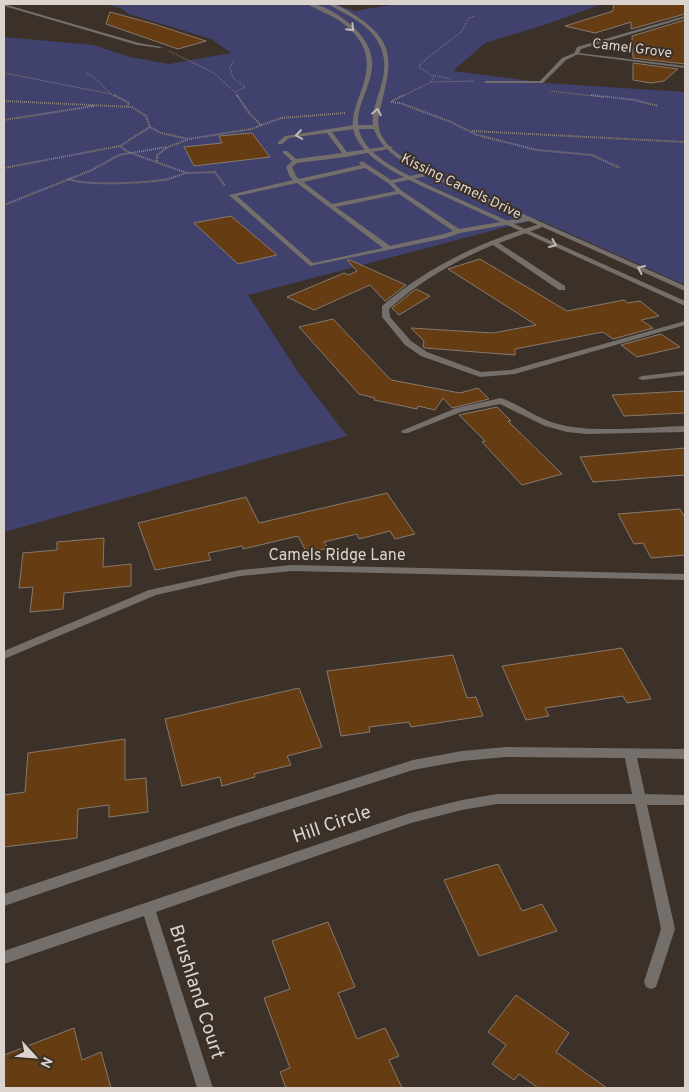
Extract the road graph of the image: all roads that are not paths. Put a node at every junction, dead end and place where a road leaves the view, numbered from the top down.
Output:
1 (309, 4) edge
2 (330, 4) edge
3 (4, 5) edge
4 (685, 17) edge
5 (160, 47) road end
6 (576, 54) junction
7 (685, 67) edge
8 (486, 82) road end
9 (355, 128) junction
10 (376, 128) junction
11 (329, 131) junction
12 (280, 142) dead end
13 (390, 148) junction
14 (369, 151) junction
15 (285, 152) dead end
16 (347, 155) junction
17 (295, 161) junction
18 (366, 166) junction
19 (429, 174) junction
20 (410, 177) junction
21 (297, 181) junction
22 (390, 182) junction
23 (400, 192) junction
24 (332, 206) junction
25 (529, 218) junction
26 (507, 223) junction
27 (544, 225) junction
28 (458, 231) junction
29 (524, 231) junction
30 (494, 243) junction
31 (388, 248) junction
32 (562, 288) dead end
33 (685, 289) edge
34 (685, 304) edge
35 (685, 323) edge
36 (685, 373) edge
37 (642, 378) dead end
38 (685, 429) edge
39 (405, 431) dead end
40 (685, 577) edge
41 (4, 655) edge
42 (630, 754) junction
43 (685, 754) edge
44 (640, 799) junction
45 (685, 800) edge
46 (4, 900) edge
47 (148, 908) junction
48 (4, 958) edge
49 (650, 982) dead end
50 (205, 1088) edge

1 -> 9 street
10 -> 2 street
3 - 5 street
4 - 6 street
6 - 7 street, Camel Grove
6 - 8 street
9 - 10 street
9 - 11 street
9 - 14 street, Kissing Camels Drive
10 - 13 street, Kissing Camels Drive
11 -> 12 street
11 - 16 street
13 - 14 street
13 - 19 street, Kissing Camels Drive
14 - 16 street
14 - 20 street, Kissing Camels Drive
15 - 17 street
16 - 17 street
16 - 18 street
17 - 21 street
18 - 21 street
18 - 22 street
19 - 20 street
19 - 25 street, Kissing Camels Drive
20 - 22 street
20 - 26 street, Kissing Camels Drive
21 - 24 street
21 - 31 street
22 - 23 street
23 - 24 street
23 - 28 street
24 - 31 street
25 - 26 street
25 - 27 street, Kissing Camels Drive
26 - 28 street
26 - 29 street, Kissing Camels Drive
27 - 29 street
33 -> 27 street, Kissing Camels Drive
28 - 31 street
29 - 30 street
29 -> 34 street, Kissing Camels Drive
30 - 32 street
30 - 35 street
36 - 37 street
38 - 39 street
40 - 41 street, Camels Ridge Lane
42 - 43 street, Hill Circle
42 - 44 street
42 - 46 street, Hill Circle
44 - 45 street, Hill Circle
44 - 47 street, Hill Circle
44 - 49 street
47 - 48 street, Hill Circle
47 - 50 street, Brushland Court

